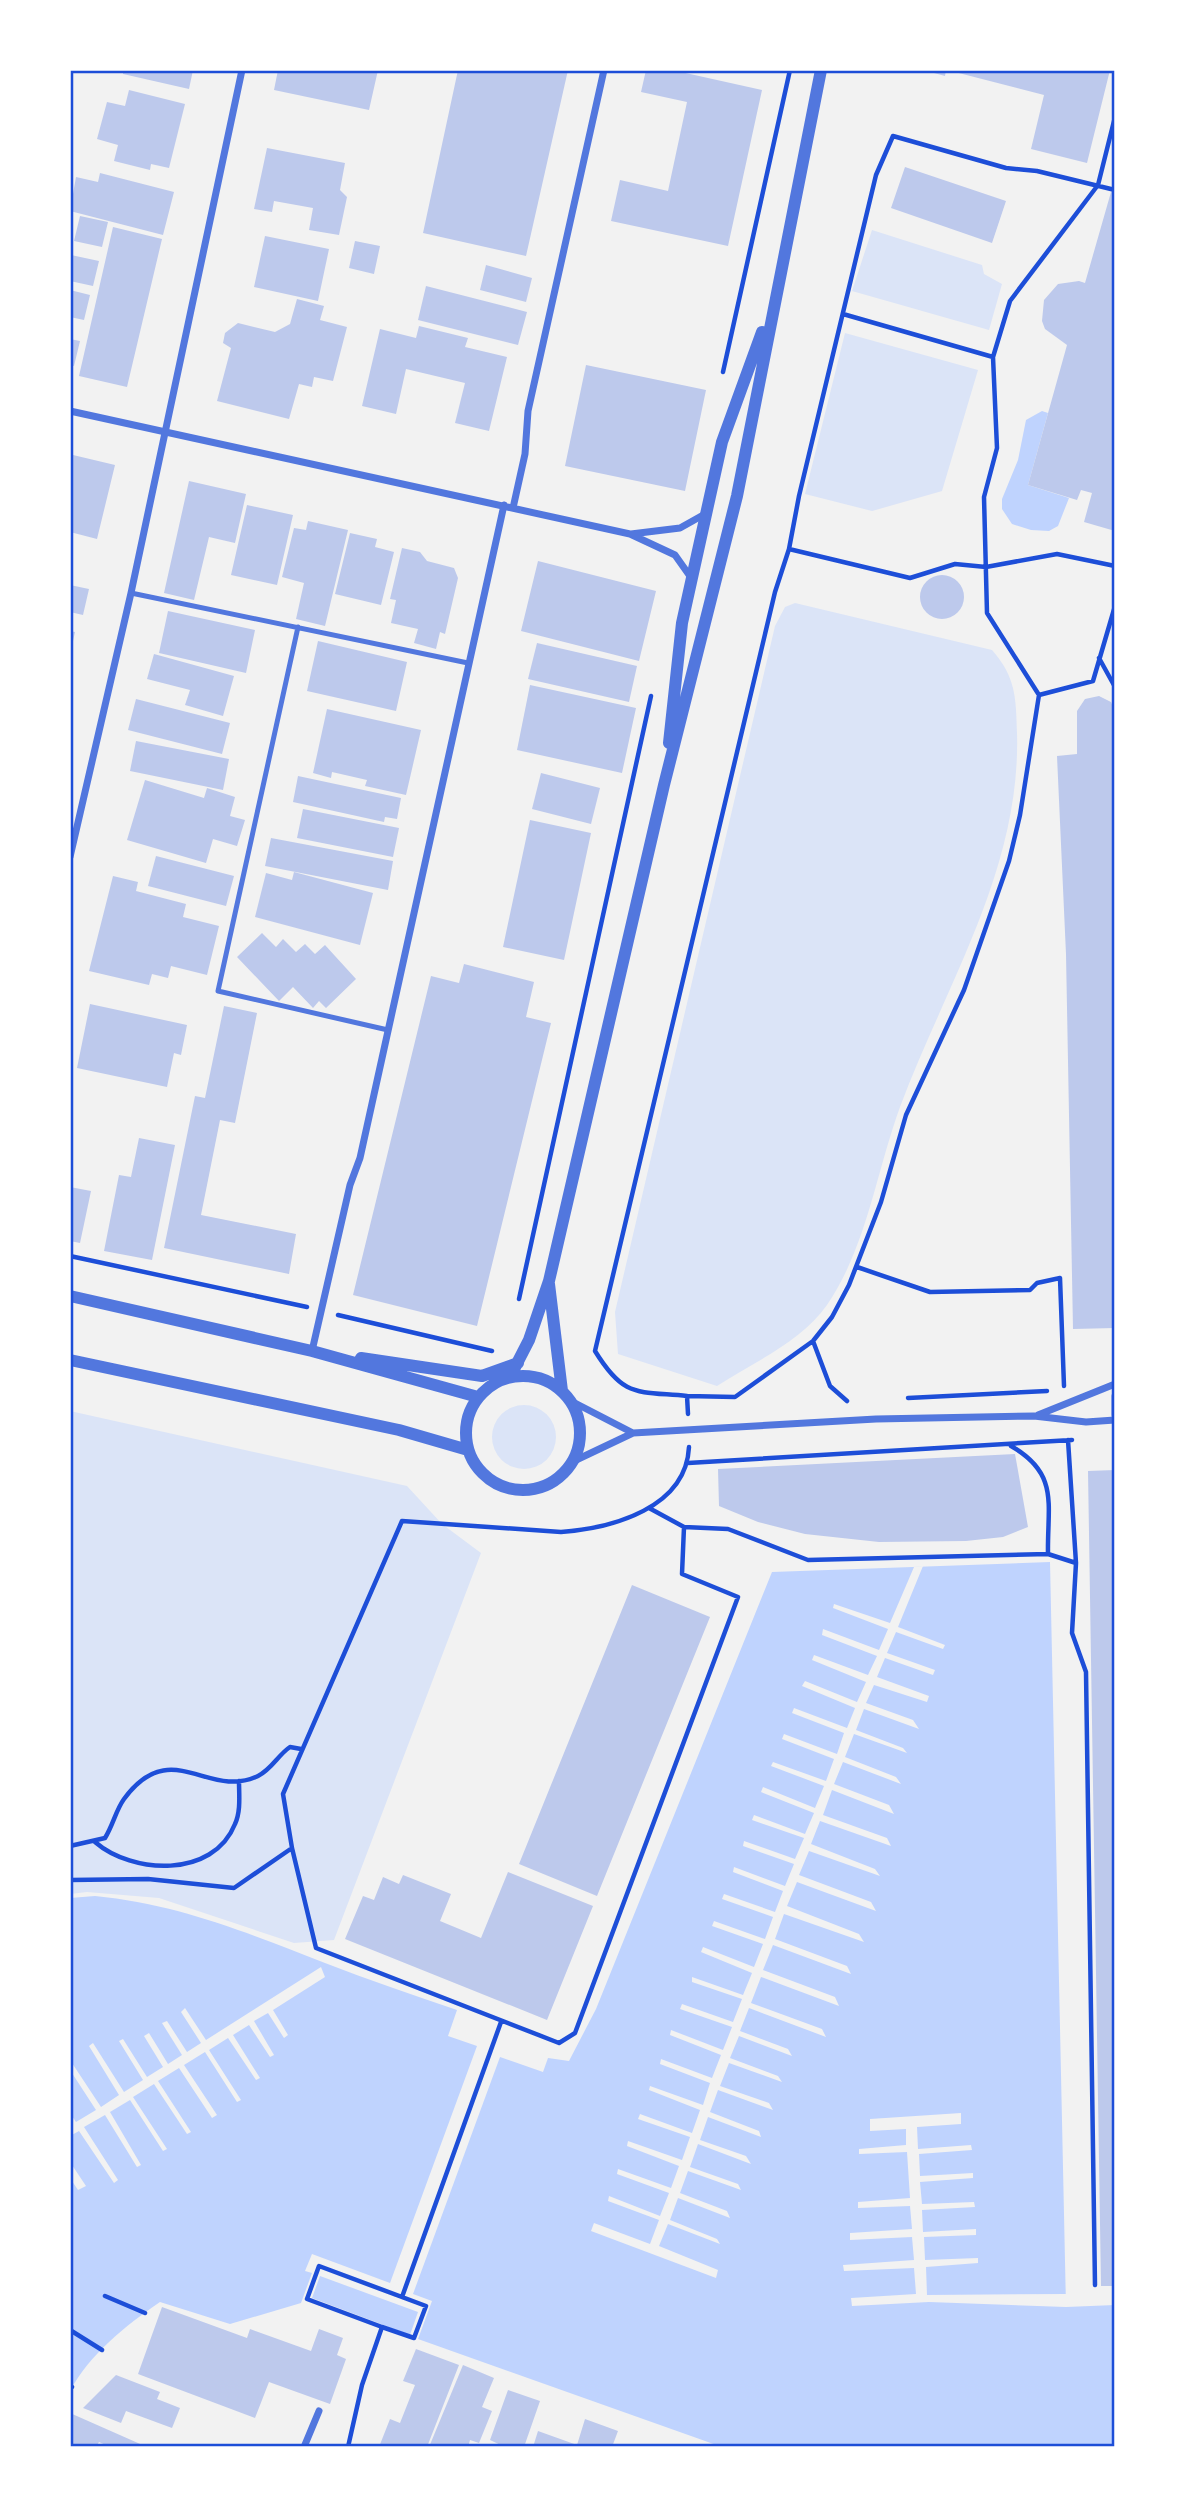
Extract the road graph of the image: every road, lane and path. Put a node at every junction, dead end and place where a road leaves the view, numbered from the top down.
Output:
1 (242, 70) edge
2 (604, 70) edge
3 (790, 70) edge
4 (821, 70) edge
5 (1115, 117) edge
6 (1098, 185) junction
7 (1115, 190) edge
8 (774, 298) junction
9 (843, 314) junction
10 (993, 357) junction
11 (722, 381) dead end
12 (70, 411) edge
13 (165, 433) junction
14 (503, 505) junction
15 (513, 508) junction
16 (706, 513) junction
17 (630, 534) junction
18 (789, 549) junction
19 (1115, 566) edge
20 (986, 567) junction
21 (692, 580) junction
22 (131, 593) junction
23 (1115, 606) edge
24 (298, 627) junction
25 (1106, 636) junction
26 (1115, 639) edge
27 (1099, 658) junction
28 (468, 663) junction
29 (654, 684) dead end
30 (1115, 687) edge
31 (1038, 695) junction
32 (664, 785) junction
33 (70, 857) edge
34 (388, 1030) junction
35 (70, 1256) edge
36 (858, 1267) junction
37 (1060, 1278) dead end
38 (549, 1281) junction
39 (70, 1296) edge
40 (307, 1308) dead end
41 (516, 1310) dead end
42 (338, 1315) dead end
43 (813, 1341) junction
44 (312, 1351) junction
45 (504, 1354) dead end
46 (70, 1360) edge
47 (517, 1363) junction
48 (510, 1377) junction
49 (1115, 1384) edge
50 (567, 1396) junction
51 (687, 1396) junction
52 (1085, 1396) junction
53 (1115, 1396) edge
54 (478, 1397) junction
55 (906, 1398) dead end
56 (856, 1401) dead end
57 (688, 1407) dead end
58 (1115, 1415) edge
59 (1034, 1416) junction
60 (1115, 1420) edge
61 (1086, 1422) junction
62 (633, 1433) junction
63 (1011, 1446) junction
64 (468, 1450) junction
65 (688, 1455) dead end
66 (573, 1461) junction
67 (688, 1463) junction
68 (649, 1508) junction
69 (684, 1527) junction
70 (1048, 1555) junction
71 (301, 1749) junction
72 (239, 1781) junction
73 (94, 1841) junction
74 (70, 1846) edge
75 (292, 1848) junction
76 (70, 1880) edge
77 (501, 2022) junction
78 (1095, 2285) dead end
79 (105, 2296) dead end
80 (402, 2297) junction
81 (145, 2313) dead end
82 (383, 2327) junction
83 (70, 2330) edge
84 (102, 2350) dead end
85 (319, 2411) dead end
86 (304, 2447) edge
87 (348, 2447) edge

1 - 13 street
2 - 15 street
3 - 11 path
4 - 8 street
5 - 6 path
6 - 7 path
6 - 9 path
6 - 10 path
8 - 16 street
8 - 32 street
9 - 10 path
9 - 18 path
10 - 20 path
12 - 13 street
13 - 14 street
13 - 22 street
14 - 15 street
14 - 28 street
15 - 17 street
16 - 17 street
16 - 21 street
17 - 21 street
18 - 20 path
18 - 51 path
19 - 20 path
20 - 31 path
21 - 32 street
22 - 24 lane
22 - 33 street
23 - 25 path
24 - 28 lane
24 - 34 lane
25 - 26 path
25 - 27 path
27 - 30 path
27 - 31 path
28 - 34 street
29 - 41 path
31 - 36 path
32 - 38 street
34 - 44 street
35 - 40 path
36 - 37 path
36 - 43 path
38 - 47 street
38 - 50 street
39 - 44 street
42 - 45 path
43 - 51 path
43 - 56 path
44 - 47 street
44 - 54 street
46 - 64 street
47 - 48 street
48 - 50 street
48 - 54 street
49 - 52 street
50 - 62 street
50 - 66 street
51 - 57 path
52 - 55 path
52 - 59 street
53 - 58 street
54 - 64 street
59 - 61 street
59 - 62 street
60 - 61 street
61 - 63 path
62 - 66 street
63 - 67 path
63 - 70 path
64 - 66 street
65 - 67 path
67 - 68 path
68 - 69 path
68 - 71 path
69 - 70 path
69 - 77 path
70 - 78 path
71 - 72 path
71 - 75 path
72 - 73 path
72 - 73 path
73 - 74 path
75 - 76 path
75 - 77 path
77 - 80 path
79 - 81 path
80 - 82 path
80 - 82 path
82 - 87 path
83 - 84 path
85 - 86 street

